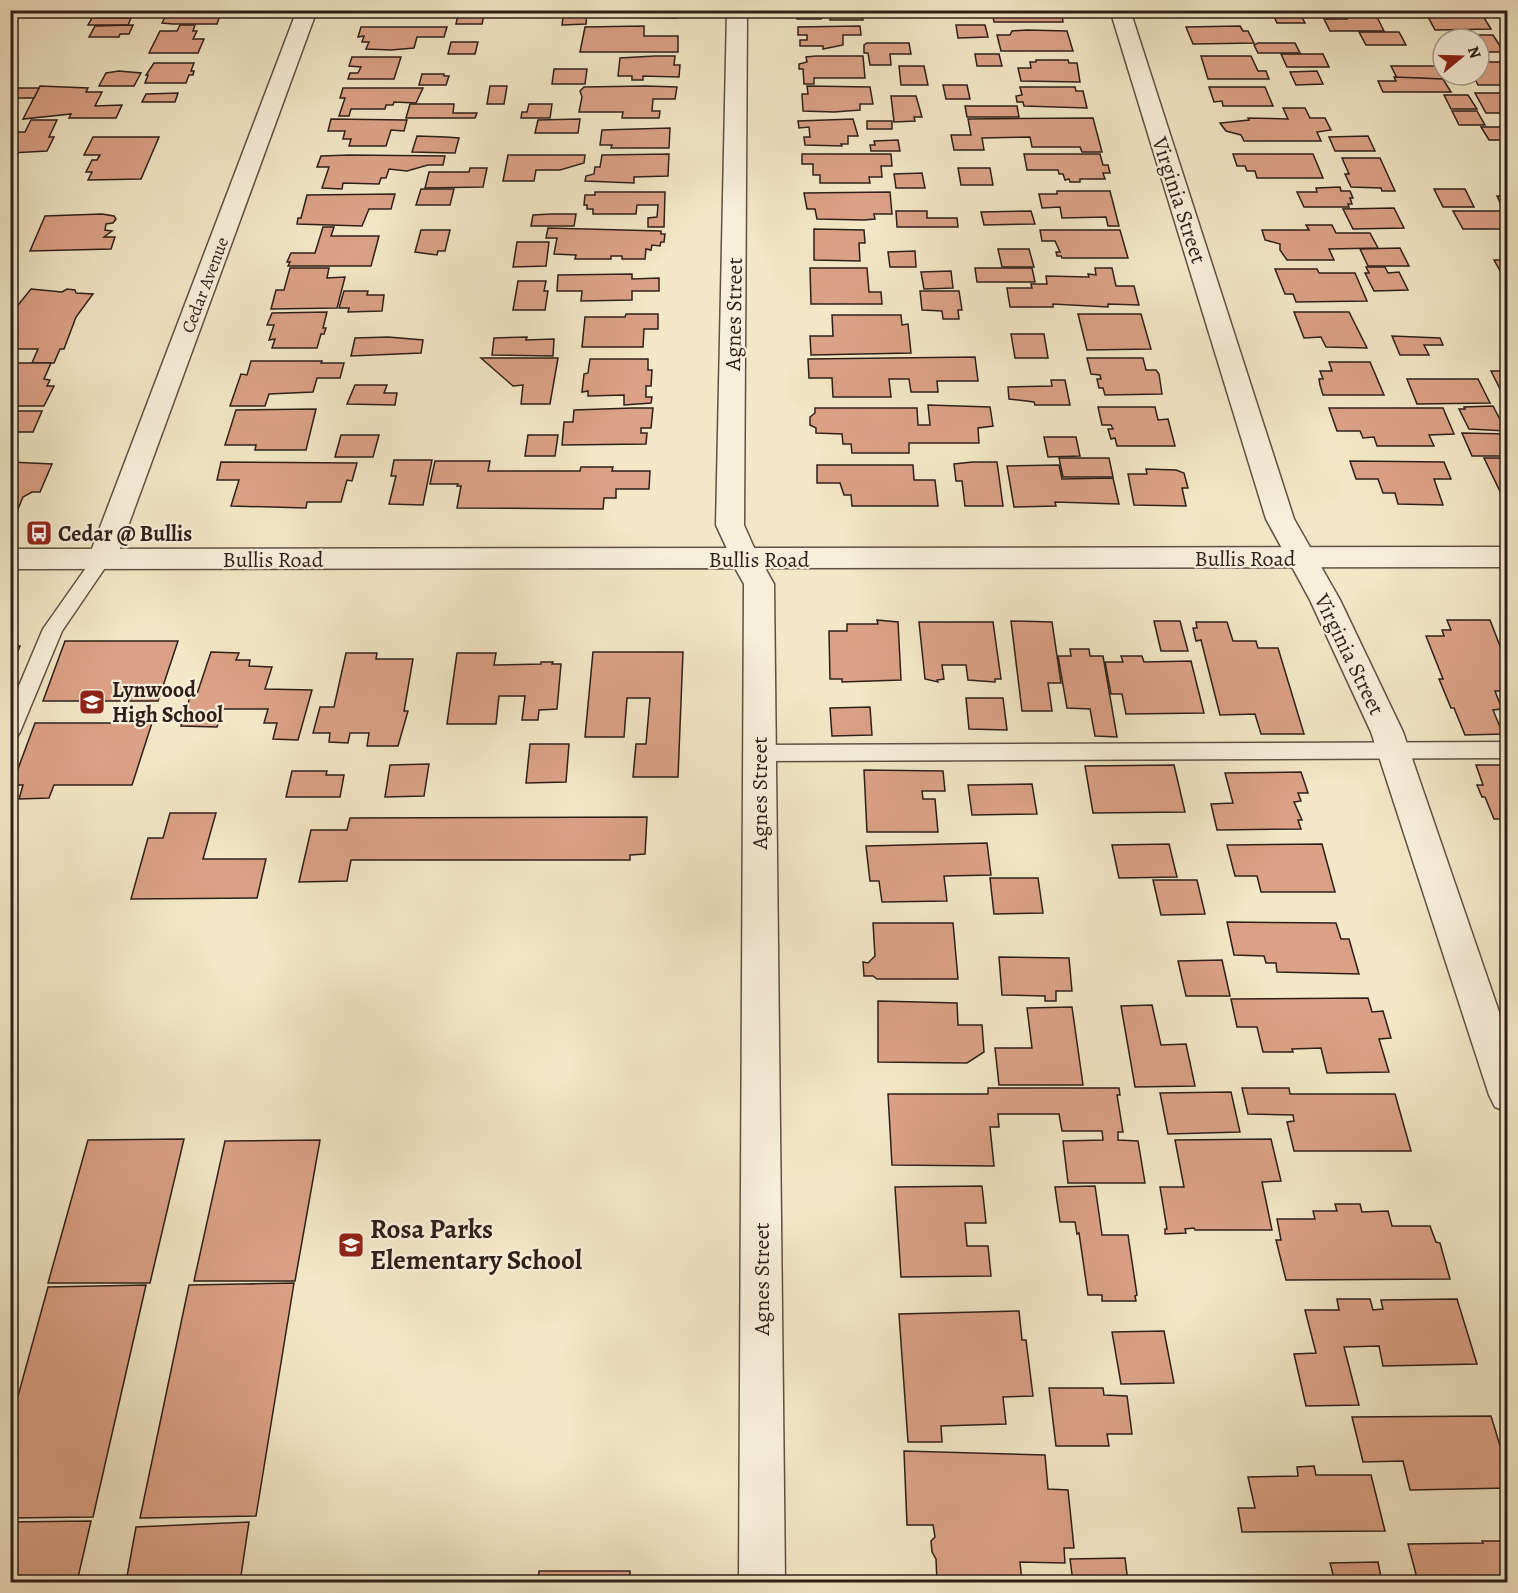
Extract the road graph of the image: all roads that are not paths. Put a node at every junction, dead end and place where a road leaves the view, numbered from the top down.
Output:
1 (307, 10) edge
2 (737, 10) edge
3 (1120, 10) edge
4 (1302, 557) junction
5 (1508, 557) edge
6 (10, 559) edge
7 (102, 559) junction
8 (746, 559) junction
9 (10, 732) edge
10 (1508, 750) edge
11 (1394, 751) junction
12 (760, 753) junction
13 (1508, 1095) edge
14 (762, 1582) edge

1 - 7 street, Cedar Avenue
2 - 8 street, Agnes Street
3 - 4 street, Virginia Street
4 - 5 street, Bullis Road
4 - 8 street, Bullis Road
4 - 11 street, Virginia Street
6 - 7 street, Bullis Road
7 - 8 street, Bullis Road
7 - 9 lane
8 - 12 street, Agnes Street
10 - 11 lane
11 - 12 lane
11 - 13 street, Virginia Street
12 - 14 street, Agnes Street

